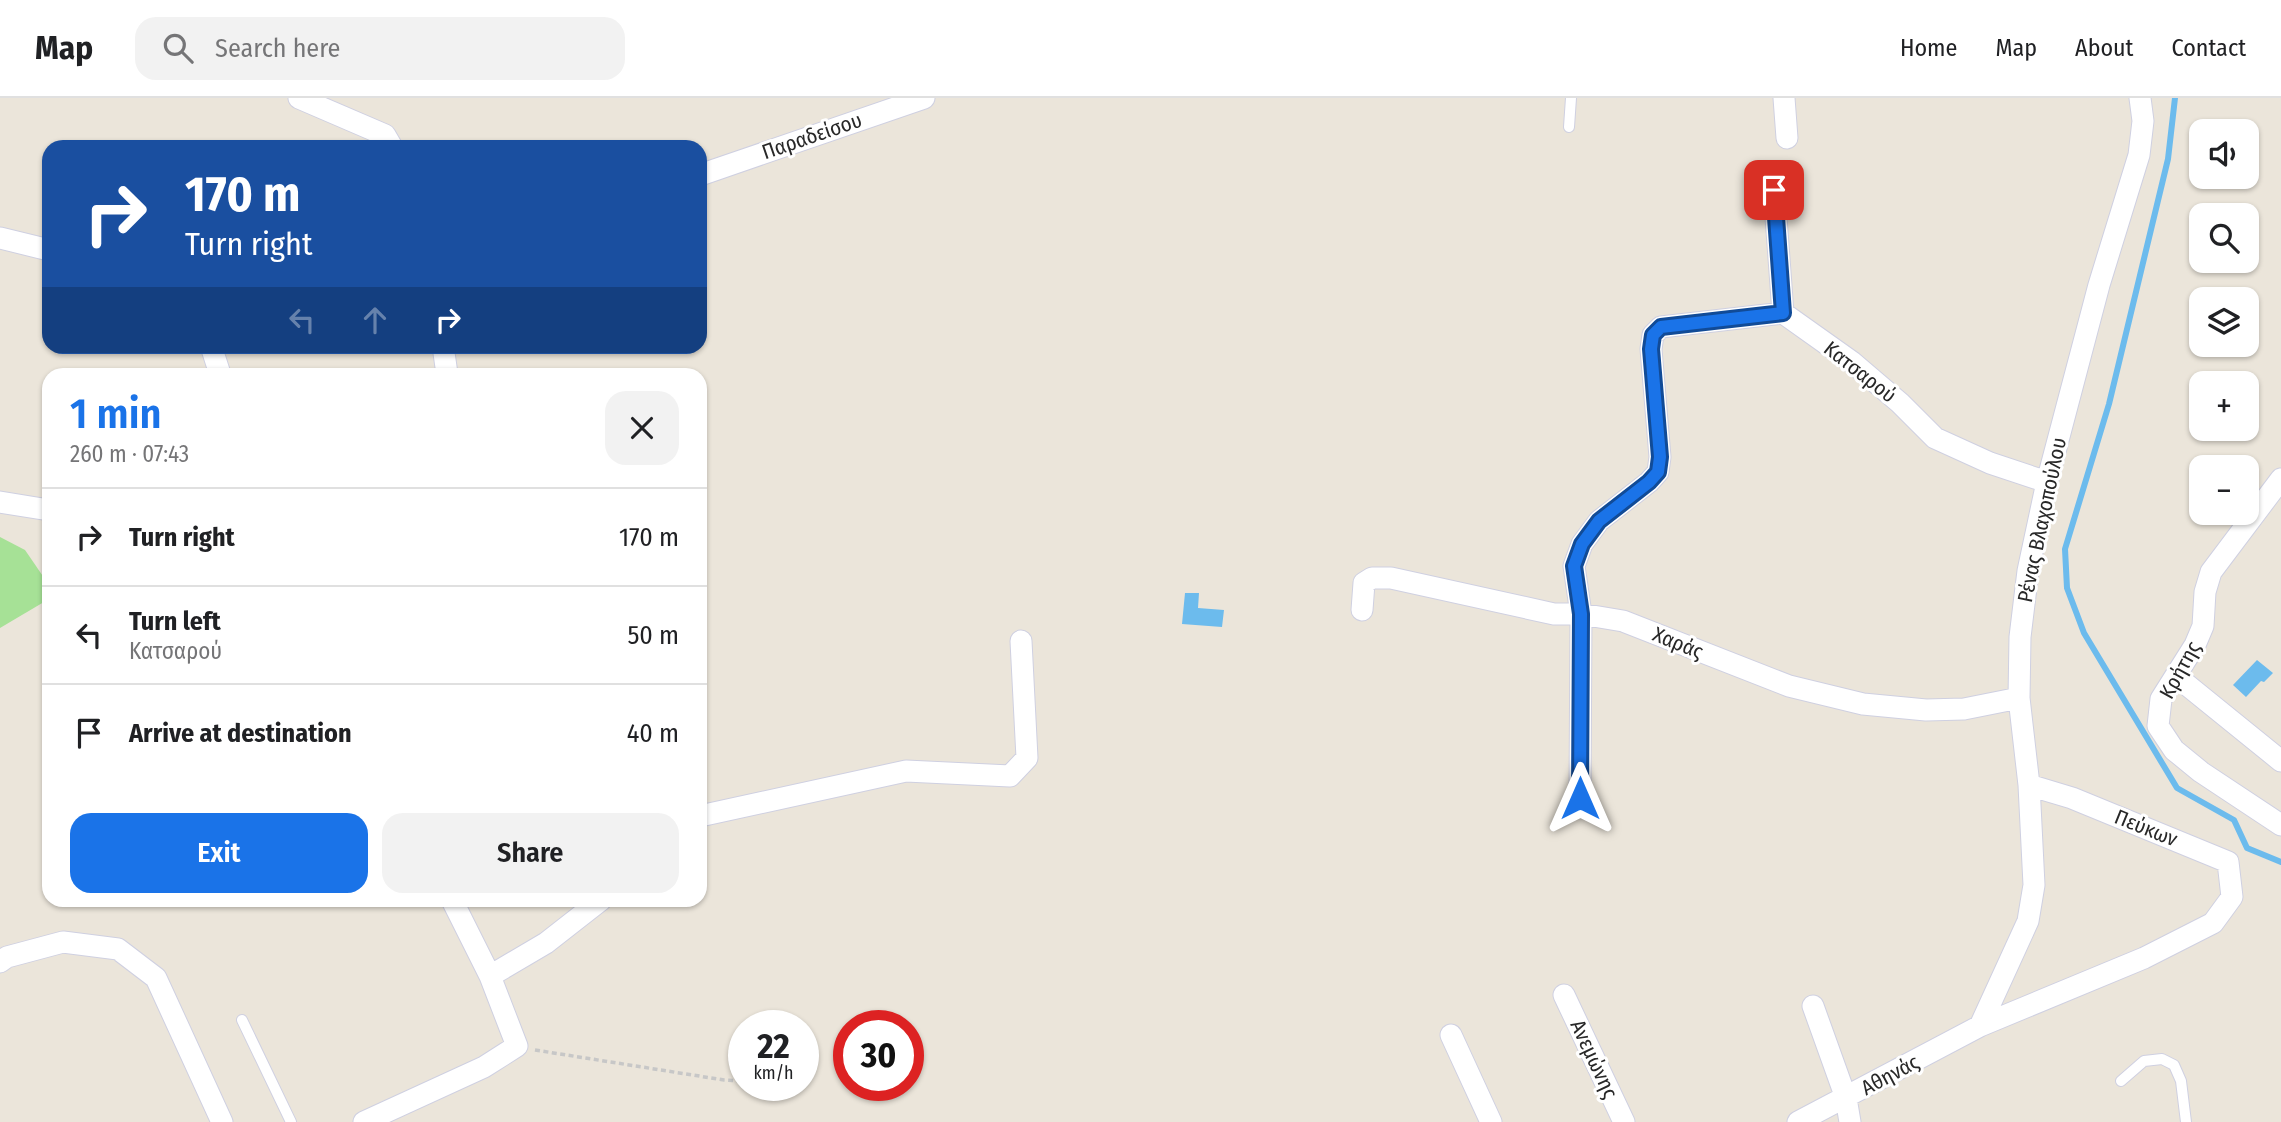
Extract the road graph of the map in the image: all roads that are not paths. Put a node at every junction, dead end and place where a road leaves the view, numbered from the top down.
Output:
1 (299, 98) edge
2 (924, 98) edge
3 (1571, 98) edge
4 (1784, 98) edge
5 (2140, 98) edge
6 (1569, 127) dead end
7 (1787, 138) dead end
8 (388, 140) edge
9 (707, 173) edge
10 (1774, 190) dead end
11 (0, 238) edge
12 (42, 248) edge
13 (1783, 313) junction
14 (2281, 479) edge
15 (2047, 482) junction
16 (0, 502) edge
17 (42, 509) edge
18 (1362, 610) dead end
19 (1581, 614) junction
20 (1021, 641) dead end
21 (2176, 676) junction
22 (2019, 698) junction
23 (2281, 761) edge
24 (2029, 785) junction
25 (1580, 798) dead end
26 (707, 814) edge
27 (2281, 825) edge
28 (2232, 897) joint
29 (456, 907) edge
30 (592, 907) edge
31 (3, 957) edge
32 (490, 976) junction
33 (1564, 995) dead end
34 (1813, 1006) dead end
35 (242, 1020) dead end
36 (1980, 1026) junction
37 (1451, 1035) dead end
38 (2121, 1081) dead end
39 (1846, 1098) junction
40 (222, 1122) edge
41 (292, 1122) edge
42 (363, 1122) edge
43 (1492, 1122) edge
44 (1624, 1122) edge
45 (1798, 1122) edge
46 (1850, 1122) edge
47 (2186, 1122) edge

1 - 8 street
2 - 9 street, Παραδείσου
3 - 6 lane
4 - 7 street
5 - 15 street, Ρένας Βλαχοπούλου
10 - 13 street
11 - 12 street
13 - 15 street, Κατσαρού
13 - 19 street
14 - 21 street, Κρήτης
15 - 22 street, Ρένας Βλαχοπούλου
16 - 17 street
18 - 19 street, Χαράς
19 - 22 street, Χαράς
19 - 25 street
20 - 26 street
21 - 23 street
21 - 27 street, Κρήτης
22 - 24 street, Ρένας Βλαχοπούλου
24 - 28 street, Πεύκων
24 - 36 street, Ρένας Βλαχοπούλου
28 - 36 street, Αθηνάς
29 - 32 street
30 - 32 street
31 - 40 street
32 - 42 street
33 - 44 street, Ανεμώνης
34 - 39 street
35 - 41 lane
36 - 39 street, Αθηνάς
37 - 43 street
38 - 47 lane
39 - 45 street, Αθηνάς
39 - 46 street

